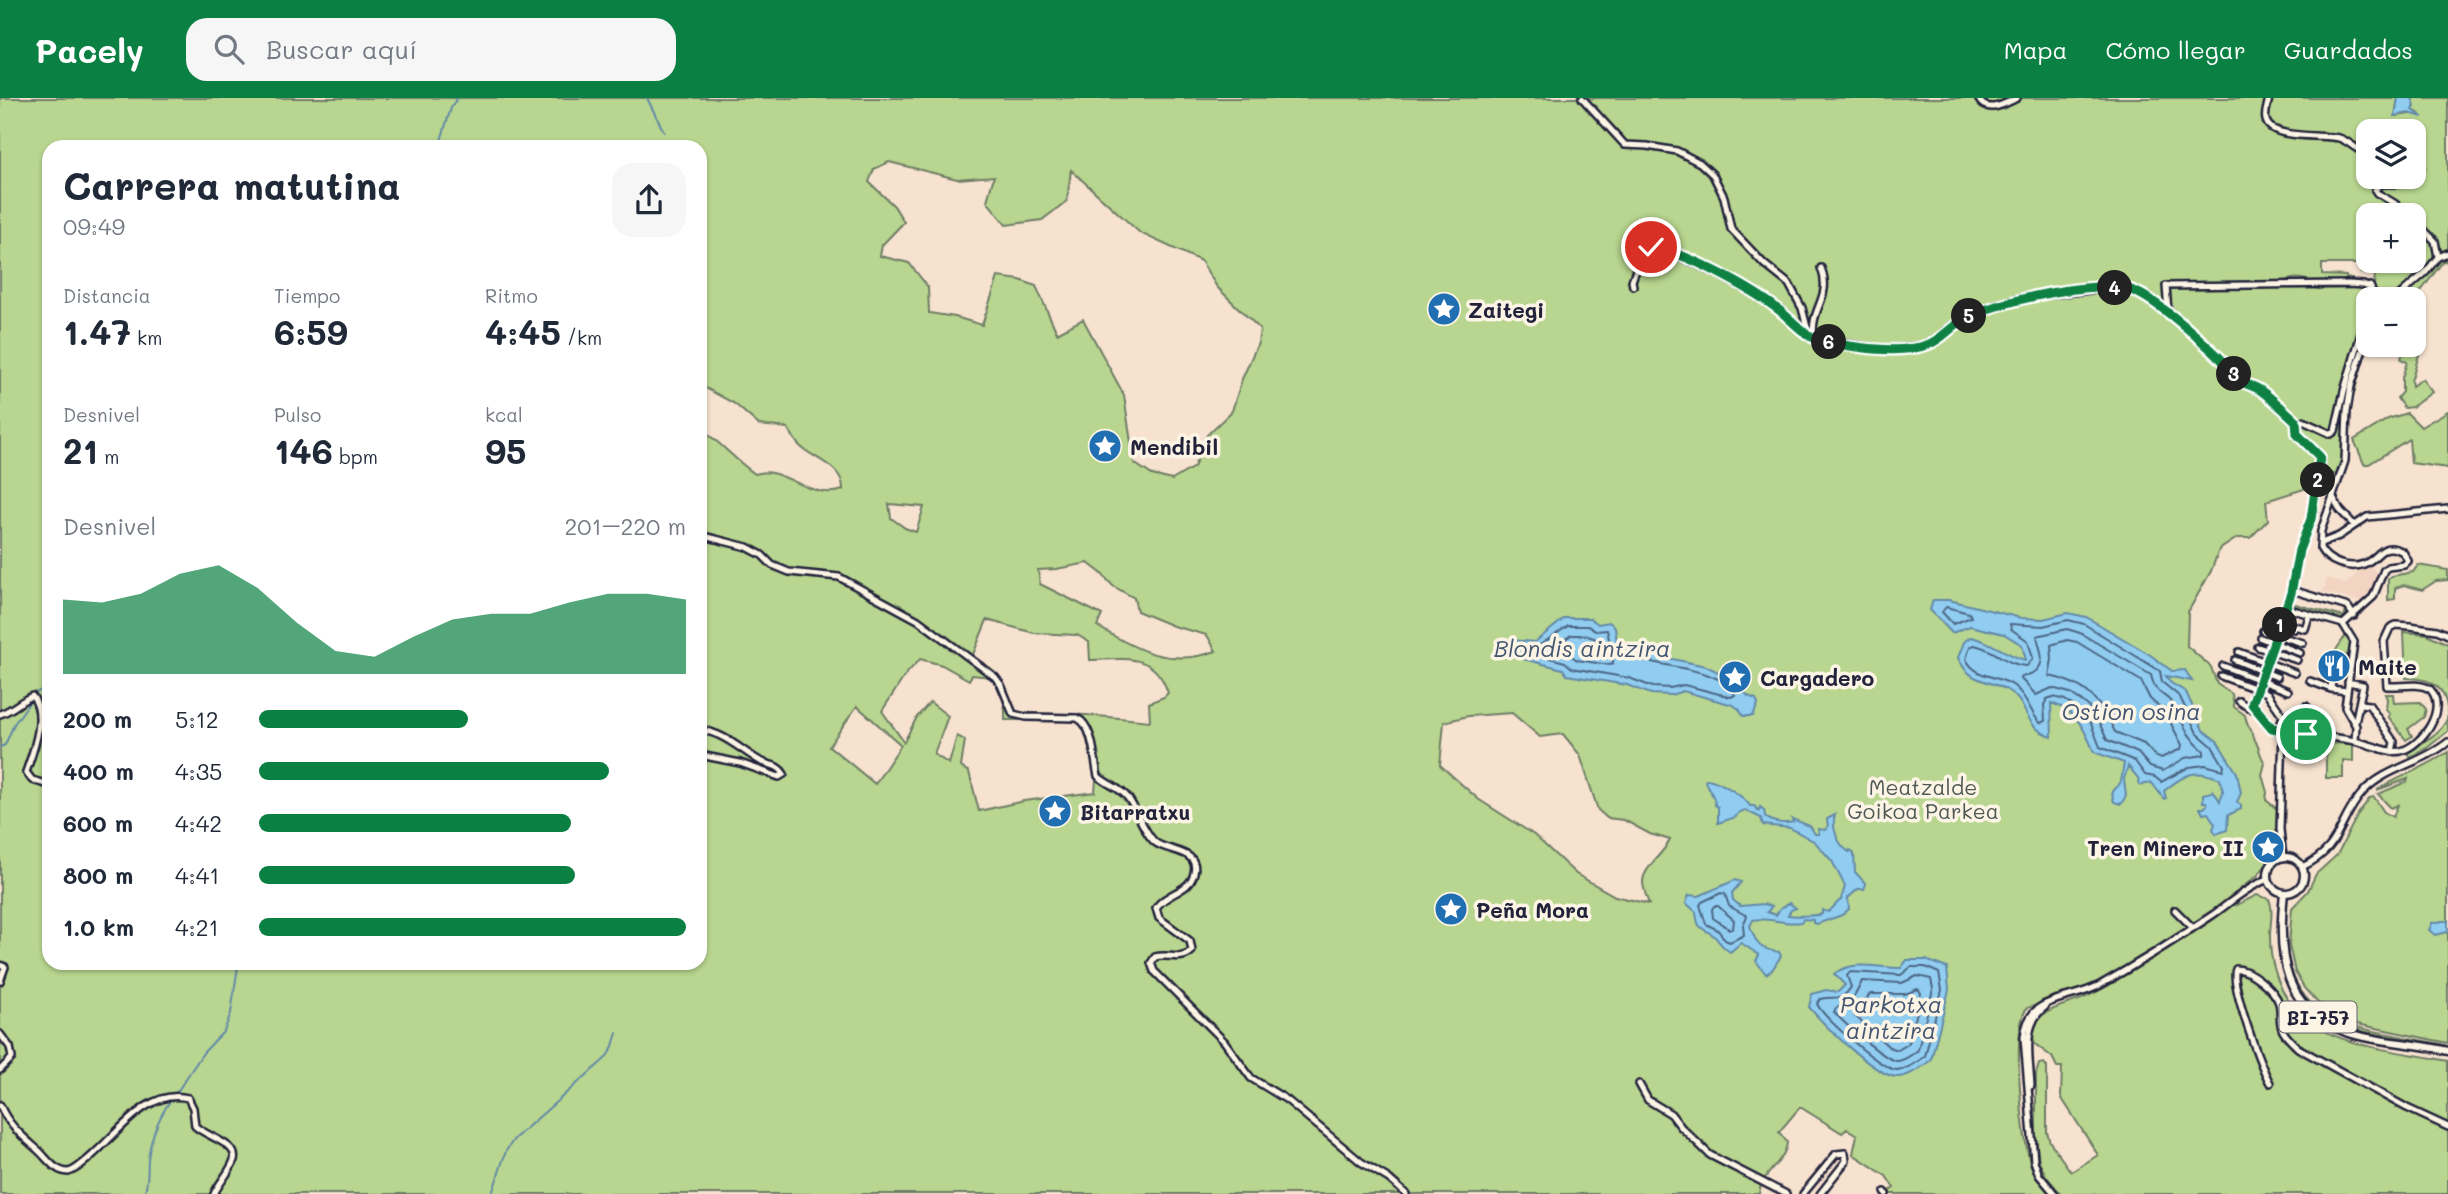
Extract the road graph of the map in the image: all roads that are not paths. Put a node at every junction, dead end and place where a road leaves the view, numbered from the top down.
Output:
1 (1582, 98) edge
2 (1978, 98) edge
3 (2017, 98) edge
4 (2269, 98) edge
5 (2356, 150) edge
6 (2376, 189) edge
7 (2395, 203) edge
8 (2426, 232) edge
9 (2448, 253) edge
10 (2438, 257) junction
11 (1821, 268) dead end
12 (2358, 283) dead end
13 (1633, 286) dead end
14 (2364, 287) edge
15 (2371, 287) edge
16 (2409, 287) edge
17 (2168, 311) junction
18 (1812, 337) junction
19 (2356, 349) edge
20 (2360, 357) edge
21 (2298, 423) junction
22 (2334, 432) junction
23 (2344, 446) junction
24 (2333, 496) junction
25 (2447, 509) edge
26 (2354, 525) junction
27 (707, 537) edge
28 (2321, 543) junction
29 (2292, 590) junction
30 (2286, 608) junction
31 (2354, 615) junction
32 (2309, 616) junction
33 (2341, 624) junction
34 (2280, 625) junction
35 (2263, 631) dead end
36 (2334, 632) dead end
37 (2276, 635) junction
38 (2448, 635) edge
39 (2261, 638) dead end
40 (2273, 643) junction
41 (2303, 643) dead end
42 (2258, 647) dead end
43 (2270, 651) junction
44 (2239, 652) dead end
45 (2300, 653) dead end
46 (2235, 660) dead end
47 (2297, 660) dead end
48 (2266, 662) junction
49 (2223, 666) dead end
50 (2280, 668) junction
51 (2333, 670) dead end
52 (2263, 671) junction
53 (2295, 673) dead end
54 (2221, 677) dead end
55 (2277, 677) junction
56 (2259, 680) junction
57 (2309, 681) dead end
58 (2348, 682) junction
59 (2274, 685) junction
60 (2330, 688) junction
61 (2256, 689) junction
62 (2288, 691) dead end
63 (2347, 691) junction
64 (2269, 697) junction
65 (2239, 701) dead end
66 (2360, 704) junction
67 (2306, 706) dead end
68 (2255, 709) junction
69 (0, 715) edge
70 (2355, 723) junction
71 (707, 731) edge
72 (2280, 731) junction
73 (2306, 734) junction
74 (2355, 741) junction
75 (2448, 742) edge
76 (2392, 752) junction
77 (707, 757) edge
78 (42, 783) edge
79 (2283, 858) junction
80 (2302, 867) junction
81 (2268, 879) junction
82 (2284, 893) junction
83 (2175, 910) dead end
84 (2193, 928) junction
85 (0, 965) edge
86 (0, 981) edge
87 (0, 1034) edge
88 (2448, 1051) edge
89 (0, 1070) edge
90 (2270, 1083) dead end
91 (1639, 1084) dead end
92 (0, 1105) edge
93 (2448, 1126) edge
94 (1774, 1188) junction
95 (214, 1194) edge
96 (1406, 1194) edge
97 (1768, 1194) edge
98 (1786, 1194) edge
99 (1803, 1194) edge
100 (1820, 1194) edge
101 (2055, 1194) edge

1 - 18 street
2 - 3 street
4 - 5 street
6 - 7 street
8 - 10 street
9 - 10 street
10 - 16 street
11 - 18 street
12 - 15 street
13 - 18 street
14 - 17 street
17 - 18 street
17 - 21 street
19 - 22 street
20 - 23 street
21 - 22 street
21 - 29 street
22 - 23 street
23 - 24 street
24 - 26 street
24 - 28 street
25 - 26 street
26 - 28 street
27 - 96 street
28 - 31 street
29 - 30 street
29 - 31 street
30 - 32 street
30 - 34 street
31 - 33 street
32 - 33 street
32 - 34 street
33 - 36 street
33 - 58 street
34 - 37 street
35 - 37 street
37 - 40 street
37 - 41 street
38 - 76 street
39 - 40 street
40 - 43 street
40 - 45 street
42 - 43 street
43 - 47 street
43 - 48 street
44 - 48 street
46 - 52 street
48 - 50 street
48 - 52 street
49 - 56 street
50 - 53 street
50 - 55 street
51 - 60 street
52 - 55 street
52 - 56 street
54 - 61 street
55 - 59 street
56 - 59 street
56 - 61 street
57 - 60 street
58 - 63 street
58 - 66 street
59 - 62 street
59 - 64 street
60 - 63 street
61 - 64 street
61 - 68 street
63 - 70 street
64 - 72 street
65 - 68 street
66 - 70 street
66 - 76 street
67 - 73 street
68 - 72 street
69 - 78 street
70 - 74 street
71 - 77 street
72 - 73 street
72 - 79 street
73 - 74 street
74 - 76 street
75 - 80 street
79 - 80 main road
79 - 81 main road
80 - 82 main road
81 - 82 main road
81 - 84 street
82 - 88 main road, BI-757
83 - 84 street
84 - 101 street
85 - 86 street
87 - 89 street
90 - 93 street
91 - 94 street
92 - 95 street
94 - 97 street
94 - 98 street
99 - 100 street

